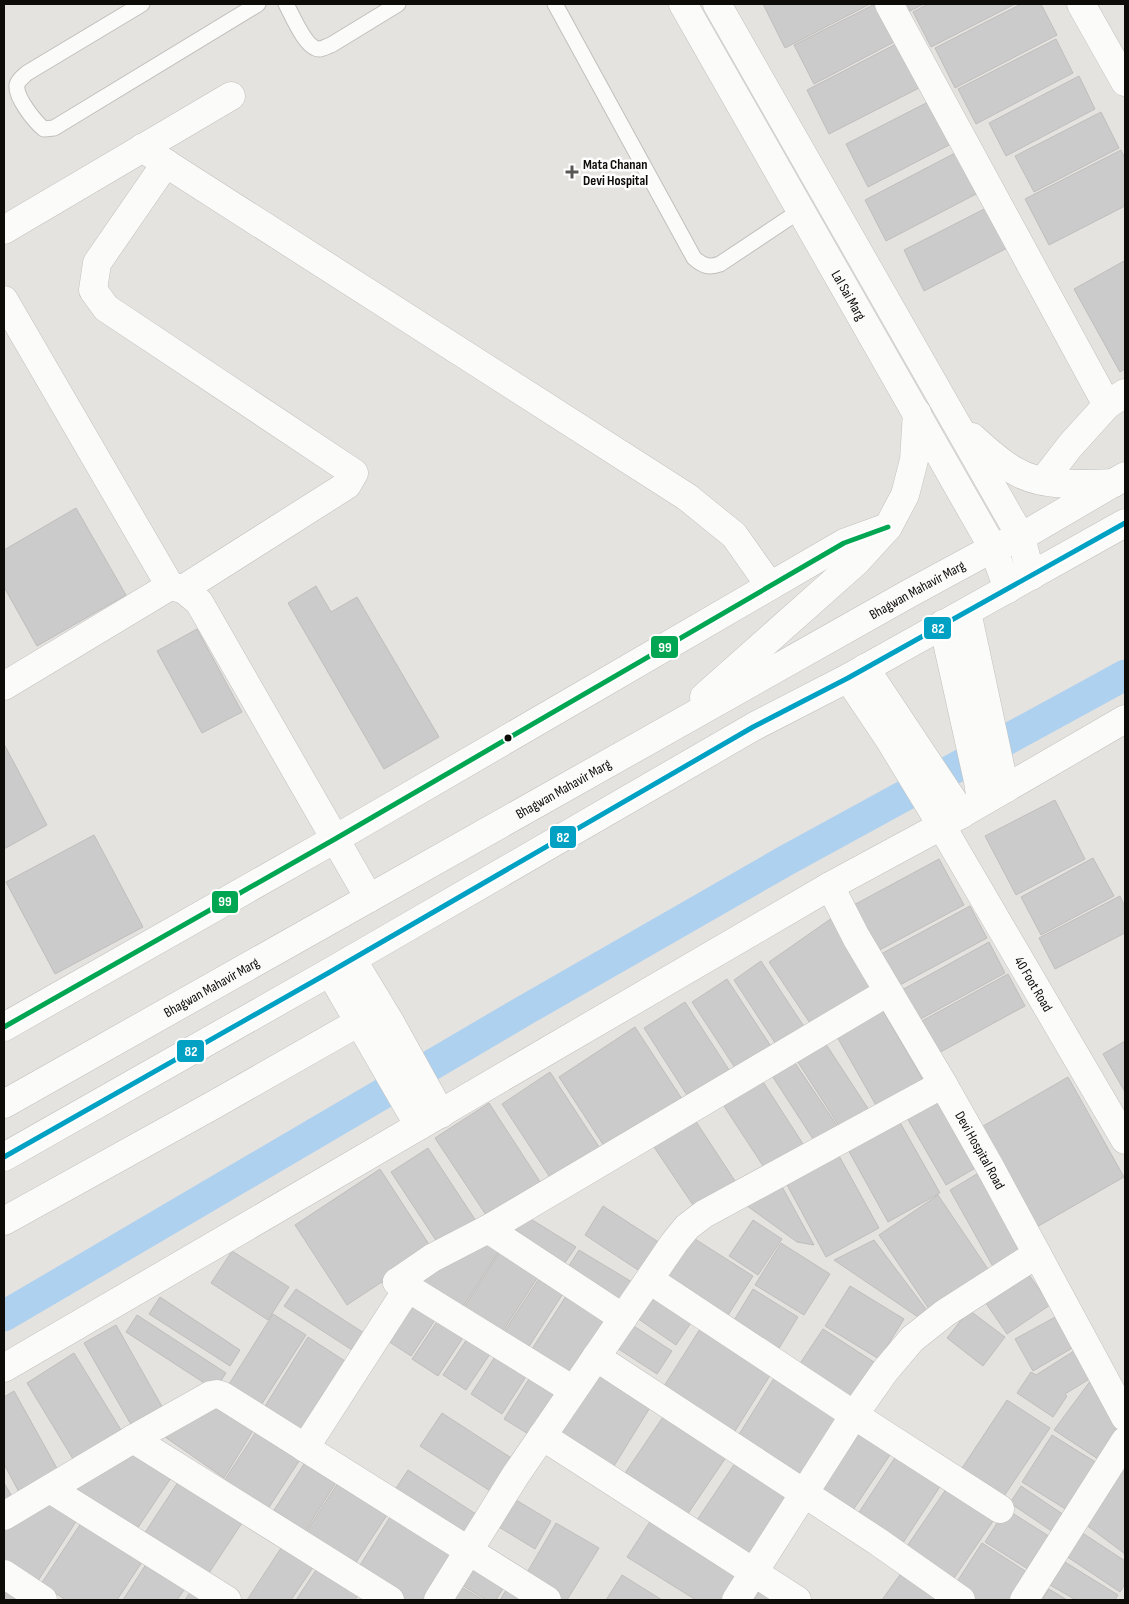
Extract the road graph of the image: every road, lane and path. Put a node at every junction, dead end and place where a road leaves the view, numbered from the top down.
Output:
1 (142, 4) edge
2 (258, 4) edge
3 (286, 4) edge
4 (398, 4) edge
5 (555, 4) edge
6 (683, 4) edge
7 (717, 4) edge
8 (889, 4) edge
9 (1081, 4) edge
10 (1125, 82) edge
11 (231, 96) dead end
12 (142, 148) junction
13 (166, 163) junction
14 (801, 210) junction
15 (4, 230) edge
16 (4, 300) edge
17 (1116, 399) edge
18 (917, 413) junction
19 (954, 418) junction
20 (1120, 480) edge
21 (1043, 481) junction
22 (1125, 523) edge
23 (888, 527) junction
24 (1021, 537) junction
25 (993, 548) junction
26 (1031, 576) junction
27 (770, 586) junction
28 (177, 588) junction
29 (1008, 589) junction
30 (967, 612) junction
31 (943, 624) junction
32 (857, 673) junction
33 (4, 686) edge
34 (971, 695) junction
35 (1125, 719) edge
36 (663, 732) junction
37 (1003, 779) junction
38 (957, 805) junction
39 (335, 839) junction
40 (830, 886) junction
41 (369, 898) junction
42 (341, 966) junction
43 (888, 992) junction
44 (4, 1027) edge
45 (363, 1030) junction
46 (943, 1084) junction
47 (4, 1104) edge
48 (424, 1109) junction
49 (1125, 1140) edge
50 (4, 1157) edge
51 (4, 1221) edge
52 (488, 1229) junction
53 (1037, 1254) junction
54 (650, 1280) junction
55 (408, 1288) junction
56 (623, 1318) junction
57 (596, 1357) junction
58 (4, 1368) edge
59 (573, 1390) junction
60 (854, 1415) junction
61 (1125, 1417) edge
62 (542, 1436) junction
63 (133, 1439) junction
64 (1125, 1441) edge
65 (305, 1448) junction
66 (50, 1489) junction
67 (804, 1494) junction
68 (1000, 1509) dead end
69 (4, 1516) edge
70 (468, 1551) junction
71 (754, 1572) junction
72 (4, 1574) edge
73 (44, 1600) edge
74 (227, 1600) edge
75 (390, 1600) edge
76 (438, 1600) edge
77 (547, 1600) edge
78 (736, 1600) edge
79 (797, 1600) edge
80 (961, 1600) edge
81 (1024, 1600) edge

1 - 2 lane
3 - 4 lane
5 - 14 lane
6 - 14 street, Lal Sai Marg
7 - 19 street
8 - 17 street
9 - 10 street
11 - 12 street
12 - 13 street
12 - 15 street
13 - 27 street
13 - 28 street
14 - 18 street, Lal Sai Marg
16 - 28 street
17 - 21 street
18 - 23 street
18 - 25 street, Lal Sai Marg
19 - 21 street
19 - 24 street
20 - 21 street
20 - 24 street, Bhagwan Mahavir Marg
22 - 26 street
23 - 27 street
23 - 36 street
24 - 25 street, Bhagwan Mahavir Marg
24 - 26 street
25 - 29 street, Lal Sai Marg
25 - 36 street, Bhagwan Mahavir Marg
26 - 29 street
27 - 39 street
28 - 33 street
28 - 39 street
29 - 30 street
30 - 31 street
30 - 34 street
31 - 32 street
31 - 34 street
32 - 38 street, 40 Foot Road
32 - 42 street
34 - 37 street
34 - 38 street
35 - 37 street
36 - 41 street, Bhagwan Mahavir Marg
37 - 38 street
38 - 40 street
38 - 49 street, 40 Foot Road
39 - 41 street
39 - 44 street
40 - 43 street, Devi Hospital Road
40 - 48 street
41 - 47 street, Bhagwan Mahavir Marg
42 - 45 street
42 - 48 street
42 - 50 street
43 - 46 street, Devi Hospital Road
43 - 52 street
45 - 48 street
45 - 51 street
46 - 53 street, Devi Hospital Road
46 - 54 street
48 - 58 street
52 - 55 street
52 - 56 street
53 - 60 street
53 - 61 street, Devi Hospital Road
54 - 56 street
54 - 60 street
55 - 59 street
55 - 65 street
56 - 57 street
57 - 59 street
57 - 67 street
59 - 62 street
60 - 67 street
60 - 68 street
62 - 70 street
62 - 71 street
63 - 65 street
63 - 66 street
63 - 75 street
64 - 81 street
65 - 70 street
66 - 69 street
66 - 74 street
67 - 71 street
67 - 80 street
70 - 76 street
70 - 77 street
71 - 78 street
71 - 79 street
72 - 73 street

